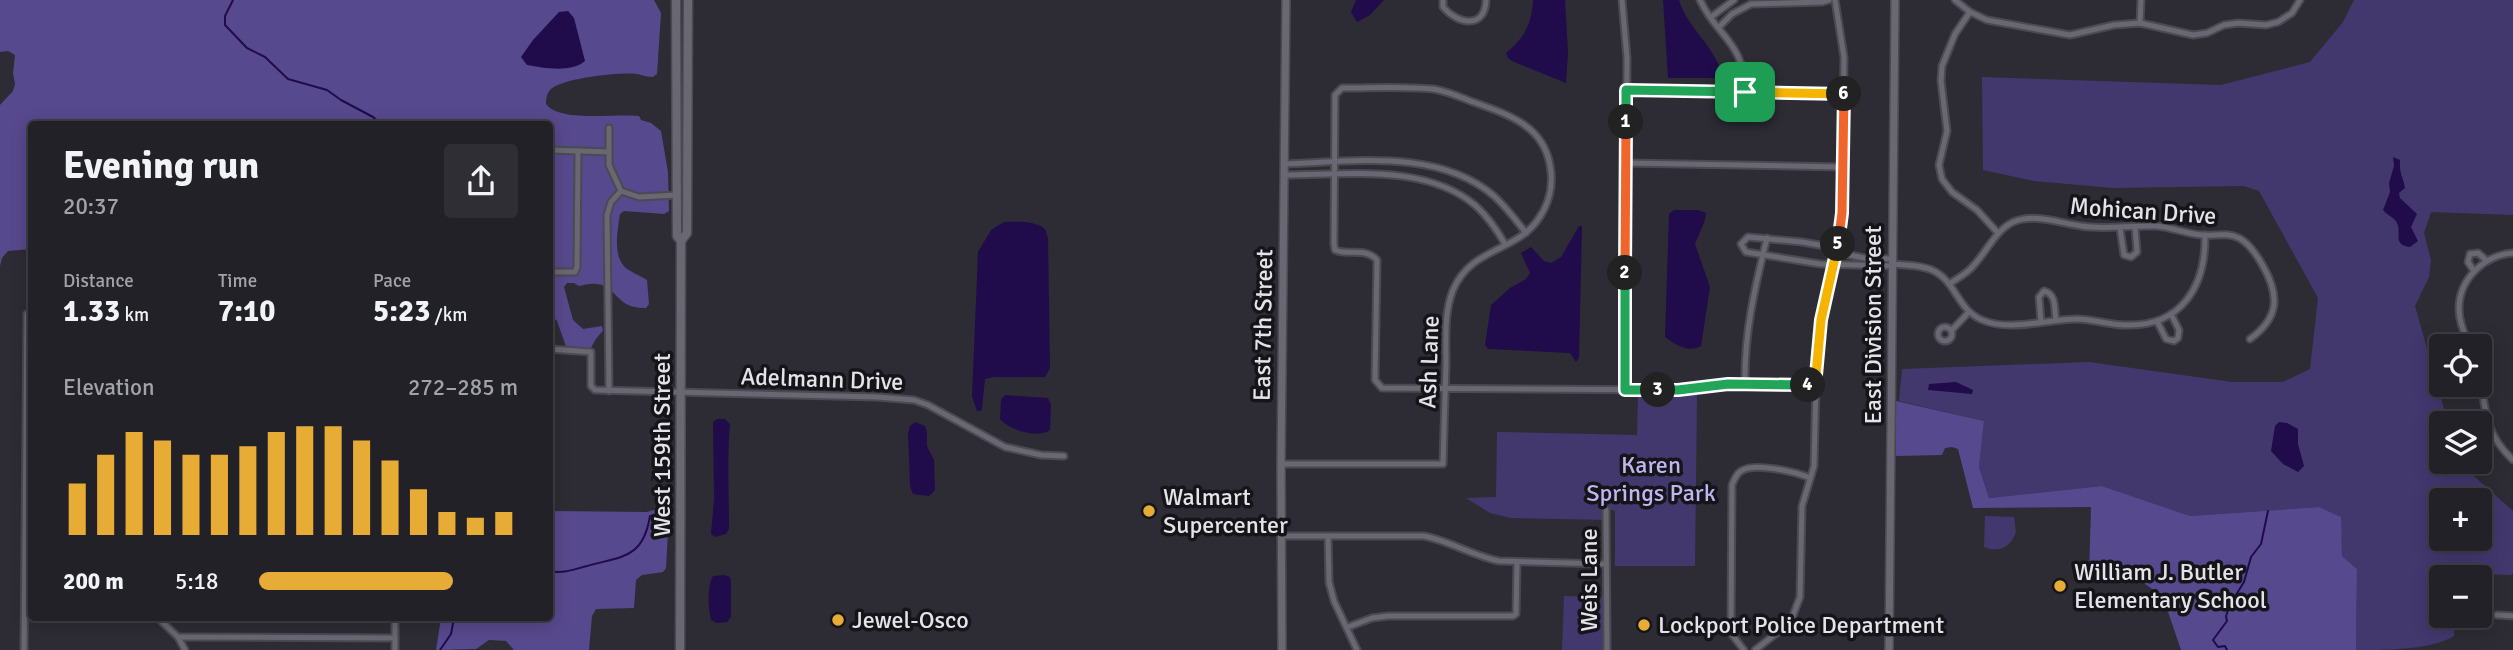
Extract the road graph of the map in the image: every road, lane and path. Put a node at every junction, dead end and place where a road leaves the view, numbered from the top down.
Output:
1 (676, 0) edge
2 (688, 0) edge
3 (1286, 0) edge
4 (1443, 0) edge
5 (1486, 0) edge
6 (1622, 0) edge
7 (1700, 0) edge
8 (1734, 0) edge
9 (1829, 0) edge
10 (1835, 0) edge
11 (1895, 0) edge
12 (1955, 0) edge
13 (2141, 0) edge
14 (2300, 0) edge
15 (1970, 12) junction
16 (1711, 17) junction
17 (2140, 23) junction
18 (1718, 27) junction
19 (1626, 90) junction
20 (1745, 92) junction
21 (1844, 92) junction
22 (609, 128) dead end
23 (553, 150) edge
24 (578, 151) junction
25 (609, 152) junction
26 (1335, 163) junction
27 (1626, 163) junction
28 (1284, 164) junction
29 (1418, 164) junction
30 (1842, 167) junction
31 (1284, 175) junction
32 (1335, 175) junction
33 (1417, 178) junction
34 (621, 191) junction
35 (677, 195) junction
36 (2136, 227) junction
37 (2120, 228) junction
38 (1526, 233) junction
39 (1998, 233) junction
40 (2205, 235) junction
41 (1768, 238) junction
42 (681, 241) junction
43 (1505, 244) junction
44 (1836, 252) junction
45 (2513, 253) edge
46 (1763, 255) junction
47 (2486, 260) junction
48 (1893, 263) junction
49 (1834, 264) junction
50 (2474, 271) junction
51 (553, 272) edge
52 (1949, 284) junction
53 (1969, 312) junction
54 (27, 314) dead end
55 (2171, 314) junction
56 (2056, 320) junction
57 (2040, 321) junction
58 (2157, 321) junction
59 (1951, 331) dead end
60 (2465, 334) edge
61 (2250, 339) dead end
62 (553, 349) edge
63 (1745, 384) junction
64 (1815, 386) junction
65 (1445, 388) junction
66 (1625, 390) junction
67 (609, 391) junction
68 (681, 393) junction
69 (2482, 397) edge
70 (1064, 456) dead end
71 (2513, 460) edge
72 (1281, 464) junction
73 (1810, 478) junction
74 (1605, 510) dead end
75 (1281, 536) junction
76 (1328, 536) junction
77 (1517, 562) junction
78 (1606, 564) junction
79 (2497, 615) dead end
80 (2513, 616) edge
81 (161, 621) edge
82 (395, 621) edge
83 (1348, 627) junction
84 (178, 637) junction
85 (395, 638) junction
86 (24, 650) edge
87 (185, 650) edge
88 (395, 650) edge
89 (680, 650) edge
90 (1282, 650) edge
91 (1357, 650) edge
92 (1607, 650) edge
93 (1744, 650) edge
94 (1755, 650) edge
95 (1889, 650) edge

1 - 35 main road, West 159th Street
2 - 42 main road, West 159th Street
3 - 28 street, East 7th Street
4 - 5 street
6 - 19 street
7 - 16 street
8 - 16 street
9 - 18 street
10 - 21 street
11 - 48 street, East Division Street
12 - 15 street
13 - 17 street
14 - 17 street
15 - 17 street
15 - 39 street
16 - 18 street
18 - 20 street
19 - 20 street
19 - 27 street
20 - 21 street
21 - 30 street
22 - 25 street
23 - 24 street
24 - 25 street
24 - 51 street
25 - 34 street
26 - 28 street
26 - 29 street
26 - 32 street
26 - 38 street, Ash Lane
27 - 30 street
27 - 66 street
28 - 31 street, East 7th Street
29 - 33 street
29 - 38 street
30 - 44 street
31 - 32 street
31 - 72 street, East 7th Street
32 - 33 street
32 - 65 street
33 - 43 street
34 - 35 street
34 - 67 street
35 - 42 main road, West 159th Street
36 - 37 street, Mohican Drive
36 - 37 street
36 - 40 street, Mohican Drive
37 - 39 street, Mohican Drive
38 - 43 street, Ash Lane
39 - 52 street, Mohican Drive
40 - 55 street
40 - 61 street, Mohican Drive
41 - 44 street
41 - 46 street
41 - 46 street
42 - 68 main road, West 159th Street
43 - 65 street, Ash Lane
44 - 48 street
44 - 49 street
45 - 47 street
46 - 49 street
46 - 63 street
47 - 50 street
47 - 50 street
48 - 49 street
48 - 52 street
48 - 95 street, East Division Street
49 - 64 street
50 - 60 street
52 - 53 street
53 - 57 street
53 - 59 street
54 - 86 street
55 - 58 street
55 - 58 street
56 - 57 street
56 - 57 street
56 - 58 street
62 - 67 street
63 - 64 street
63 - 66 street
64 - 73 street
65 - 66 street
65 - 72 street, Ash Lane
67 - 68 street, Adelmann Drive
68 - 70 street, Adelmann Drive
68 - 89 main road, West 159th Street
69 - 71 street
72 - 75 street, East 7th Street
73 - 93 street
73 - 94 street
74 - 78 street, Weis Lane
75 - 76 street
75 - 90 street, East 7th Street
76 - 77 street
76 - 83 street
77 - 78 street
77 - 83 street
78 - 92 street, Weis Lane
79 - 80 street
81 - 84 street
82 - 85 street
83 - 91 street
84 - 85 street
84 - 87 street
85 - 88 street

